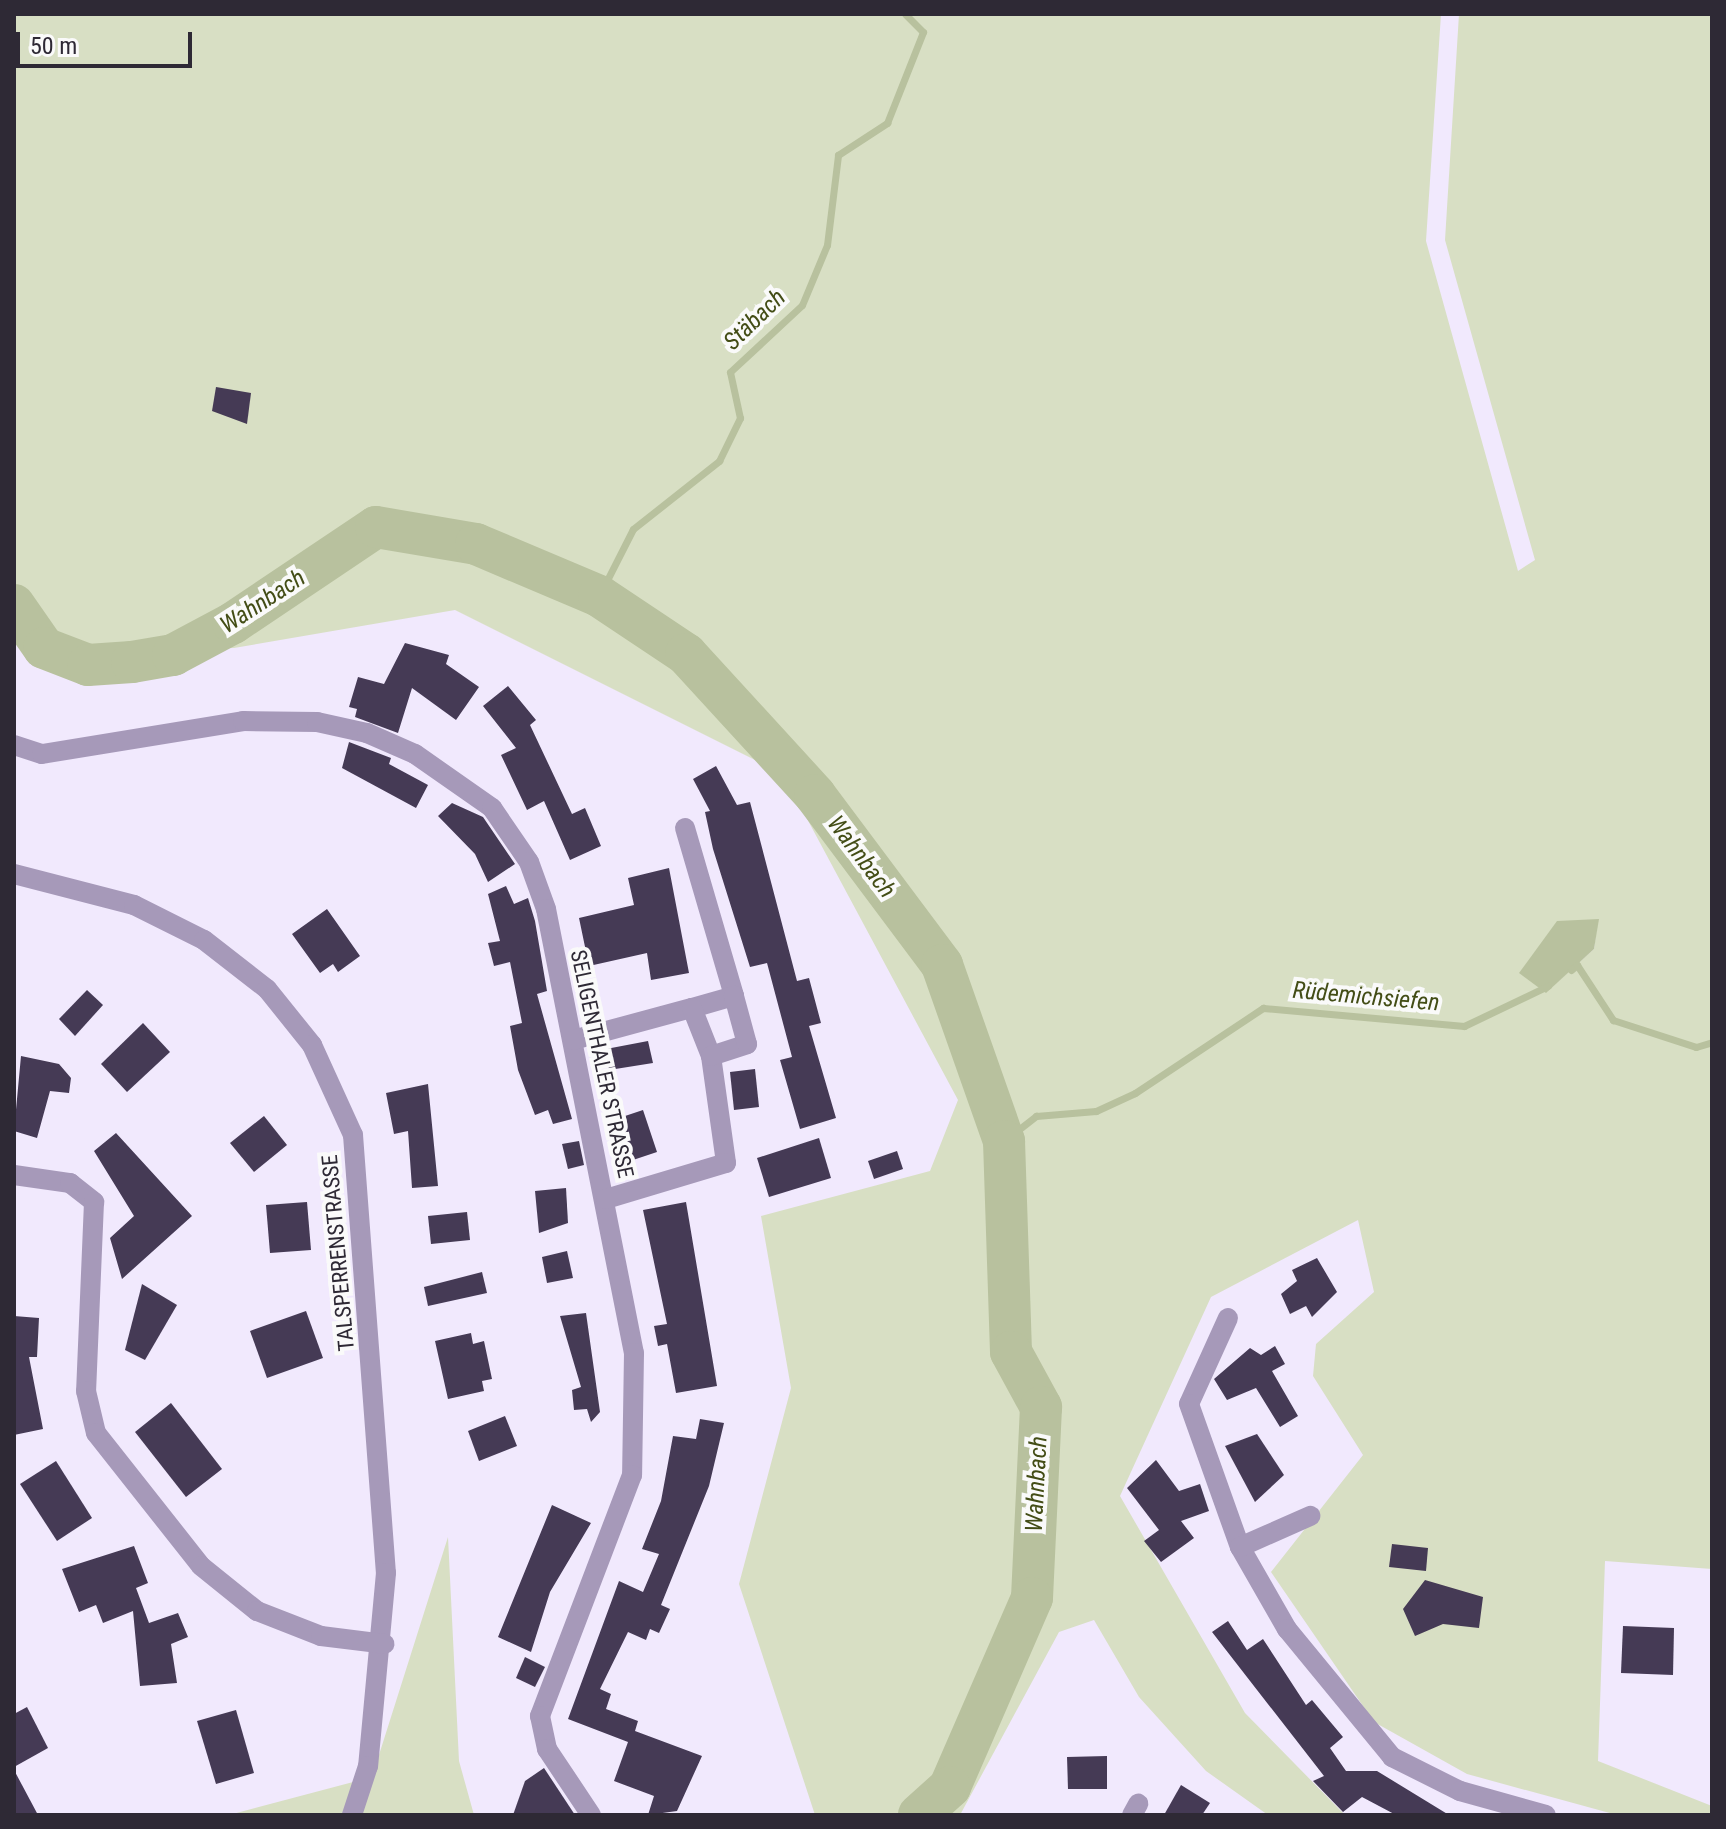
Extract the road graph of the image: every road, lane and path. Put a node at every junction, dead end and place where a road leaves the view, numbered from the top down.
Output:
1 (14, 745) edge
2 (685, 828) dead end
3 (14, 874) edge
4 (734, 996) junction
5 (692, 1008) junction
6 (573, 1040) junction
7 (711, 1056) junction
8 (14, 1175) edge
9 (606, 1199) junction
10 (1228, 1318) dead end
11 (1310, 1516) dead end
12 (1240, 1547) junction
13 (385, 1644) junction
14 (352, 1815) edge
15 (591, 1815) edge
16 (1546, 1815) edge

1 - 6 street, SELIGENTHALER STRASSE
2 - 4 street
3 - 13 street, TALSPERRENSTRASSE
4 - 5 street
4 - 7 street
5 - 6 street
5 - 7 street
6 - 9 street, SELIGENTHALER STRASSE
7 - 9 street
8 - 13 street
9 - 15 street, SELIGENTHALER STRASSE
10 - 12 street
11 - 12 street
12 - 16 street
13 - 14 street, TALSPERRENSTRASSE

